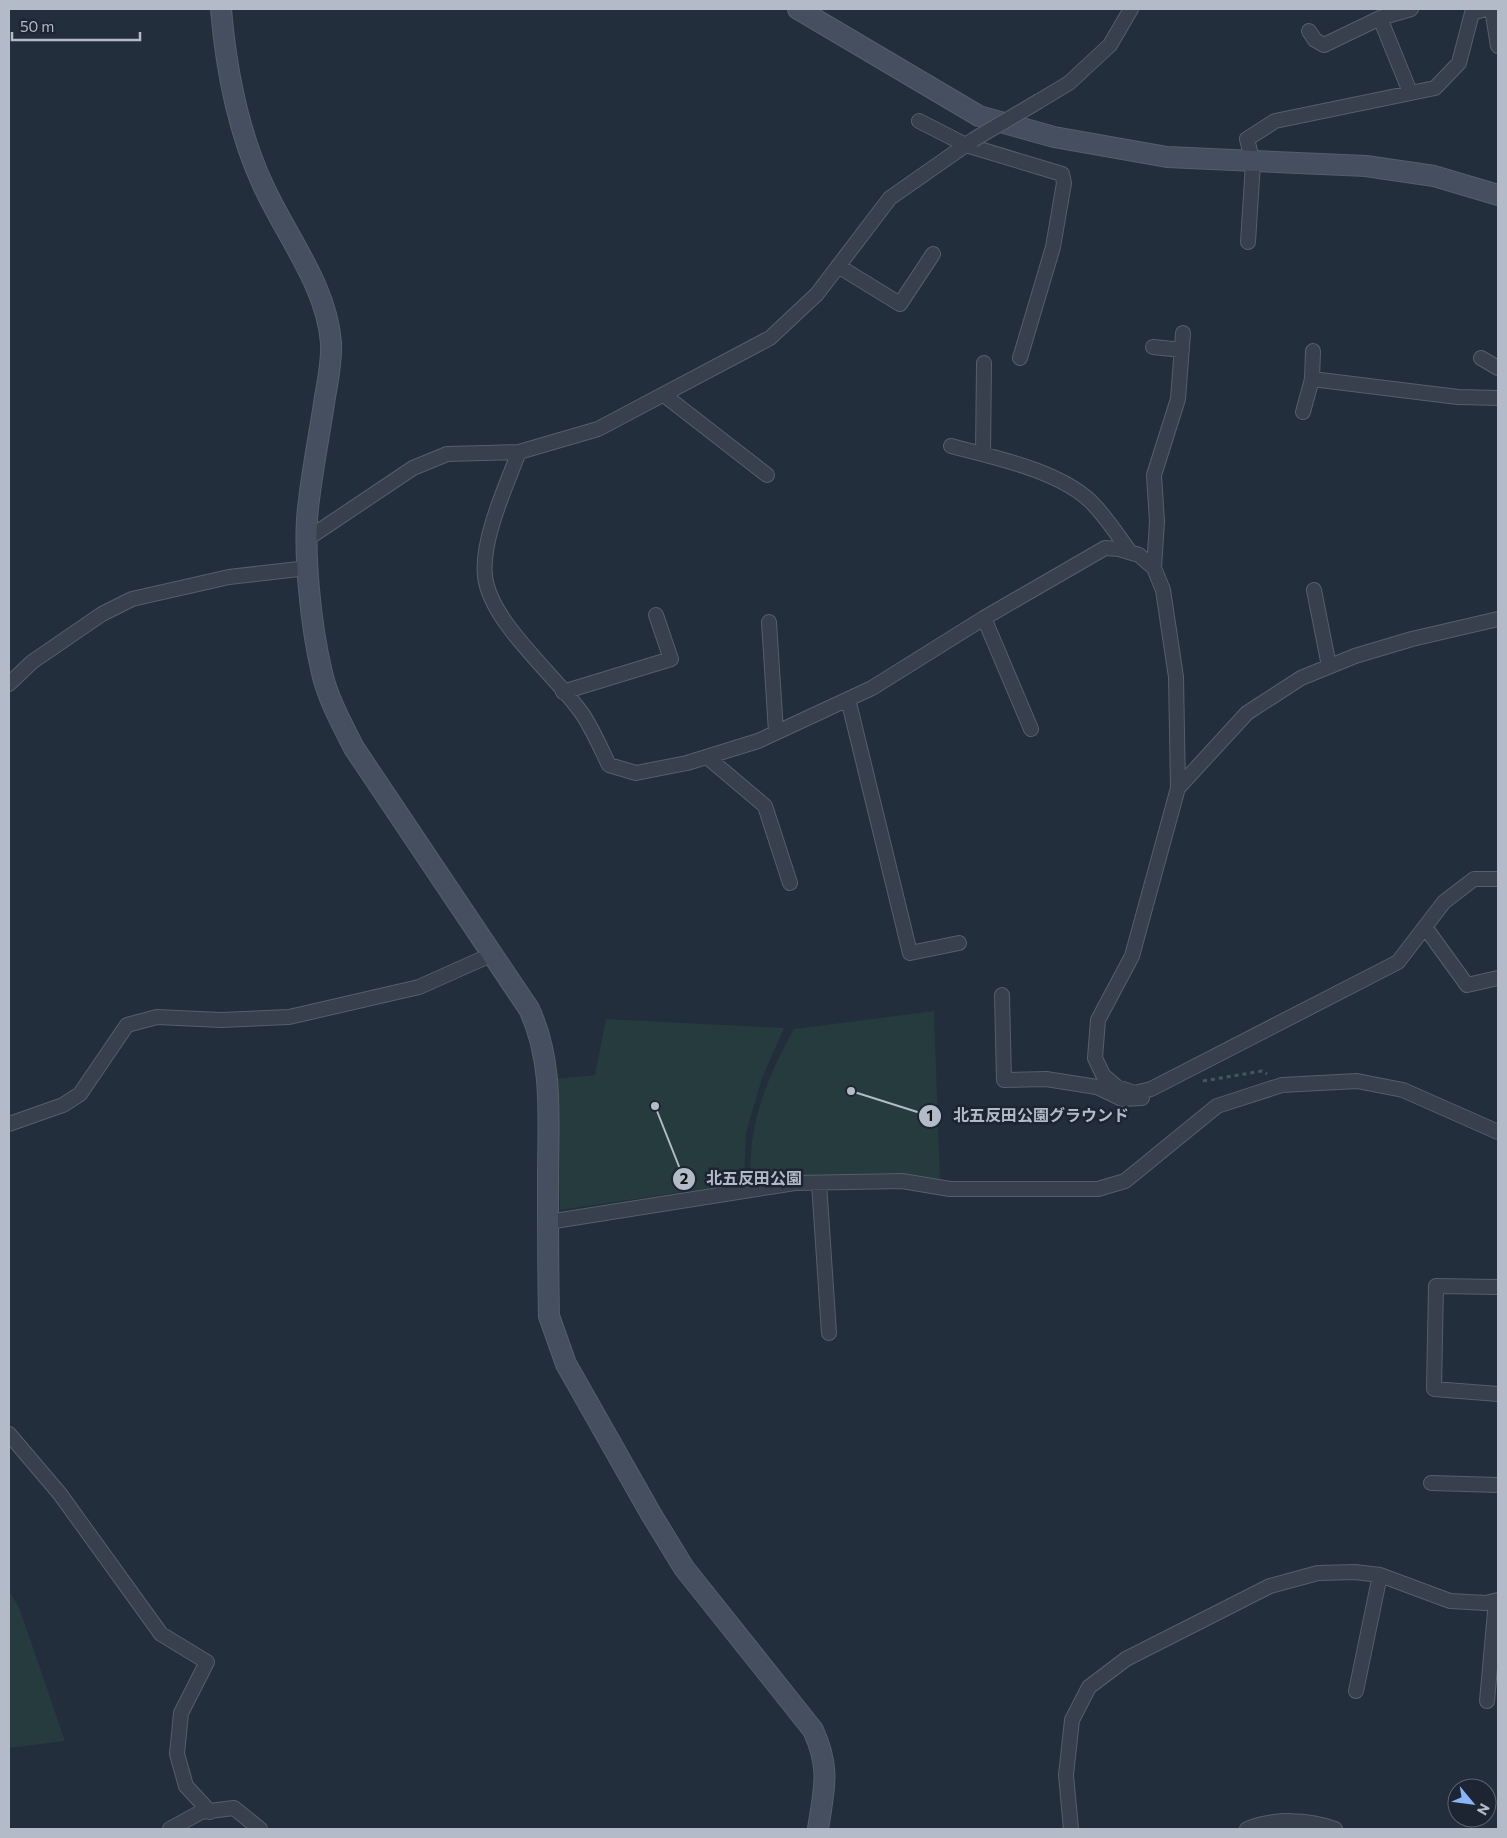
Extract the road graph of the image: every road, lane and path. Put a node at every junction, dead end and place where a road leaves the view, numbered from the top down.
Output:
1 (221, 9) edge
2 (798, 9) edge
3 (1131, 9) edge
4 (1411, 9) edge
5 (1485, 9) edge
6 (1492, 9) edge
7 (1380, 18) junction
8 (1309, 31) dead end
9 (1498, 46) edge
10 (1410, 92) junction
11 (919, 121) dead end
12 (970, 143) junction
13 (1254, 163) junction
14 (1498, 195) edge
15 (1248, 242) dead end
16 (933, 254) dead end
17 (838, 266) junction
18 (1183, 333) dead end
19 (1153, 347) dead end
20 (1182, 350) junction
21 (1314, 351) dead end
22 (1020, 358) dead end
23 (1481, 358) dead end
24 (984, 363) dead end
25 (1498, 368) edge
26 (1312, 379) junction
27 (664, 395) junction
28 (1498, 398) edge
29 (1303, 412) dead end
30 (951, 446) dead end
31 (519, 452) junction
32 (983, 454) junction
33 (767, 475) dead end
34 (307, 539) junction
35 (1130, 552) junction
36 (308, 568) junction
37 (1154, 568) junction
38 (1314, 590) dead end
39 (656, 615) dead end
40 (984, 618) junction
41 (1498, 619) edge
42 (769, 622) dead end
43 (1329, 666) junction
44 (9, 684) edge
45 (563, 692) junction
46 (848, 699) junction
47 (1031, 729) dead end
48 (776, 732) junction
49 (707, 757) junction
50 (1178, 788) junction
51 (1498, 878) edge
52 (790, 883) dead end
53 (1425, 927) junction
54 (959, 943) dead end
55 (493, 954) junction
56 (1498, 978) edge
57 (1002, 995) dead end
58 (1197, 1082) dead end
59 (1282, 1085) junction
60 (1145, 1091) junction
61 (9, 1124) edge
62 (1498, 1132) edge
63 (819, 1183) junction
64 (548, 1222) junction
65 (1498, 1287) edge
66 (829, 1333) dead end
67 (1498, 1394) edge
68 (9, 1434) edge
69 (1432, 1483) dead end
70 (1498, 1485) edge
71 (1380, 1575) junction
72 (1497, 1600) edge
73 (1356, 1691) dead end
74 (1487, 1701) dead end
75 (210, 1812) junction
76 (170, 1829) edge
77 (260, 1829) edge
78 (818, 1829) edge
79 (1071, 1829) edge
80 (1247, 1829) edge
81 (1335, 1829) edge

1 - 34 street
2 - 13 street
3 - 12 street, bridge
4 - 7 street
5 - 10 street
6 - 9 street
7 - 8 street
7 - 10 street
10 - 13 street
11 - 12 street
12 - 17 street
12 - 22 street
13 - 14 street
13 - 15 street
16 - 17 street
17 - 27 street
18 - 20 street
19 - 20 street
20 - 37 street
21 - 26 street
23 - 25 street
24 - 32 street
26 - 28 street
26 - 29 street
27 - 31 street
27 - 33 street
30 - 32 street
31 - 34 street
31 - 45 street
32 - 35 street
34 - 36 street
35 - 37 street
35 - 40 street
36 - 44 street
36 - 55 street
37 - 50 street
38 - 43 street
39 - 45 street
40 - 46 street
40 - 47 street
41 - 43 street
42 - 48 street
43 - 50 street
45 - 49 street
46 - 48 street
46 - 54 street
48 - 49 street
49 - 52 street
50 - 60 street
51 - 53 street
53 - 56 street
53 - 60 street
55 - 61 street
55 - 64 street
57 - 60 street
58 - 59 path
59 - 62 street
59 - 63 street
63 - 64 street
63 - 66 street
64 - 78 street
65 - 67 street
68 - 75 street
69 - 70 street
71 - 72 street
71 - 73 street
71 - 79 street
72 - 74 street
75 - 76 street
75 - 77 street
80 - 81 street

